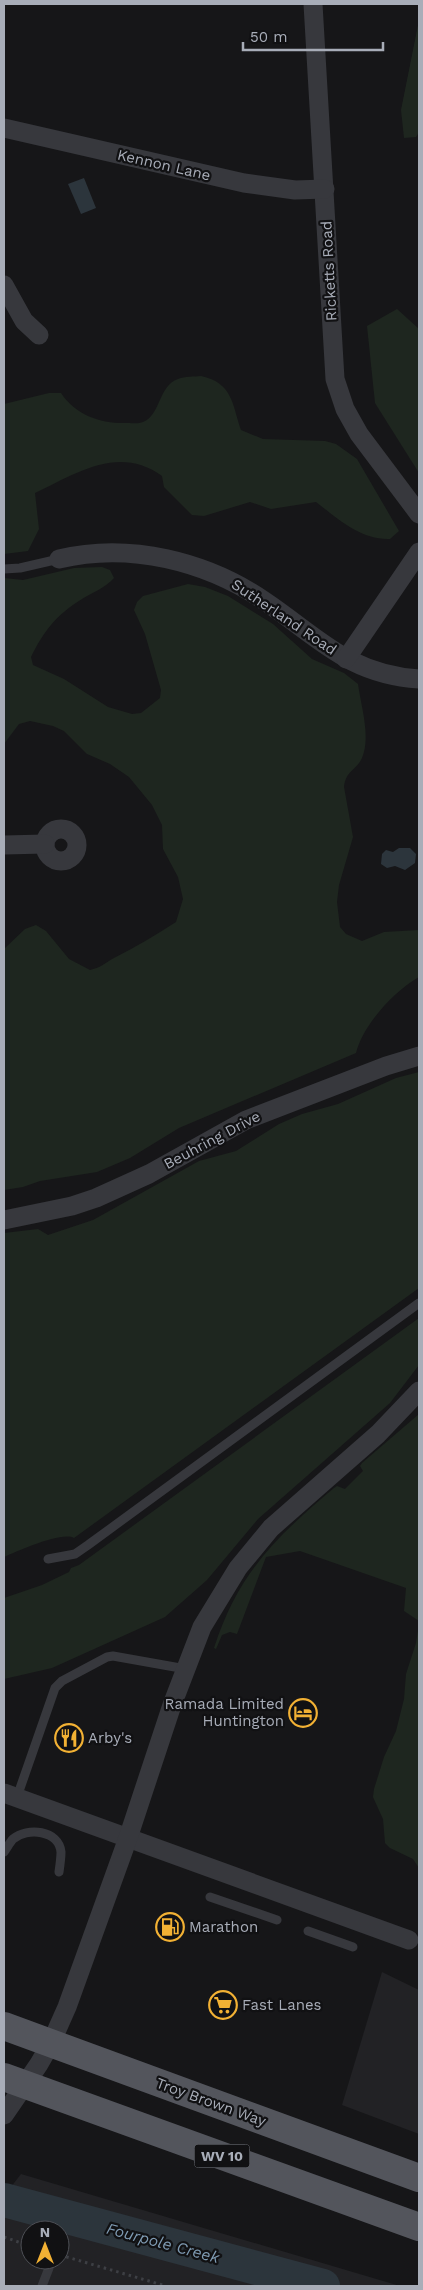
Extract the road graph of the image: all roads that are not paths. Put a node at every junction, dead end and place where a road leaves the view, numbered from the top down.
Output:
1 (313, 4) edge
2 (4, 128) edge
3 (325, 189) junction
4 (4, 285) edge
5 (39, 335) dead end
6 (419, 514) edge
7 (419, 552) edge
8 (59, 559) joint
9 (4, 569) edge
10 (346, 659) junction
11 (419, 679) edge
12 (45, 844) dead end
13 (4, 845) edge
14 (419, 1056) edge
15 (4, 1220) edge
16 (419, 1303) edge
17 (419, 1391) edge
18 (48, 1559) dead end
19 (186, 1669) junction
20 (11, 1795) edge
21 (128, 1838) junction
22 (4, 1852) edge
23 (59, 1872) dead end
24 (210, 1897) dead end
25 (277, 1920) dead end
26 (308, 1931) dead end
27 (409, 1940) dead end
28 (353, 1947) dead end
29 (4, 2026) edge
30 (51, 2043) junction
31 (14, 2081) edge
32 (4, 2115) edge
33 (419, 2178) edge
34 (419, 2228) edge
35 (48, 2270) edge
36 (42, 2286) edge

1 - 3 street, Ricketts Road
2 - 3 street, Kennon Lane
3 - 6 street, Ricketts Road
4 - 5 street
7 - 10 street
8 - 9 lane
8 - 10 street, Sutherland Road
10 - 11 street, Sutherland Road
12 - 13 street
14 - 15 street, Beuhring Drive
16 - 18 lane
17 - 19 street
19 - 20 lane
19 - 21 street
20 - 21 street
21 - 27 street
21 - 30 street
22 - 23 lane
24 - 25 lane
26 - 28 lane
29 - 30 main road, Troy Brown Way
30 - 31 street
30 - 33 main road, Troy Brown Way
31 - 32 street
31 - 34 main road, WV 10
35 - 36 lane

